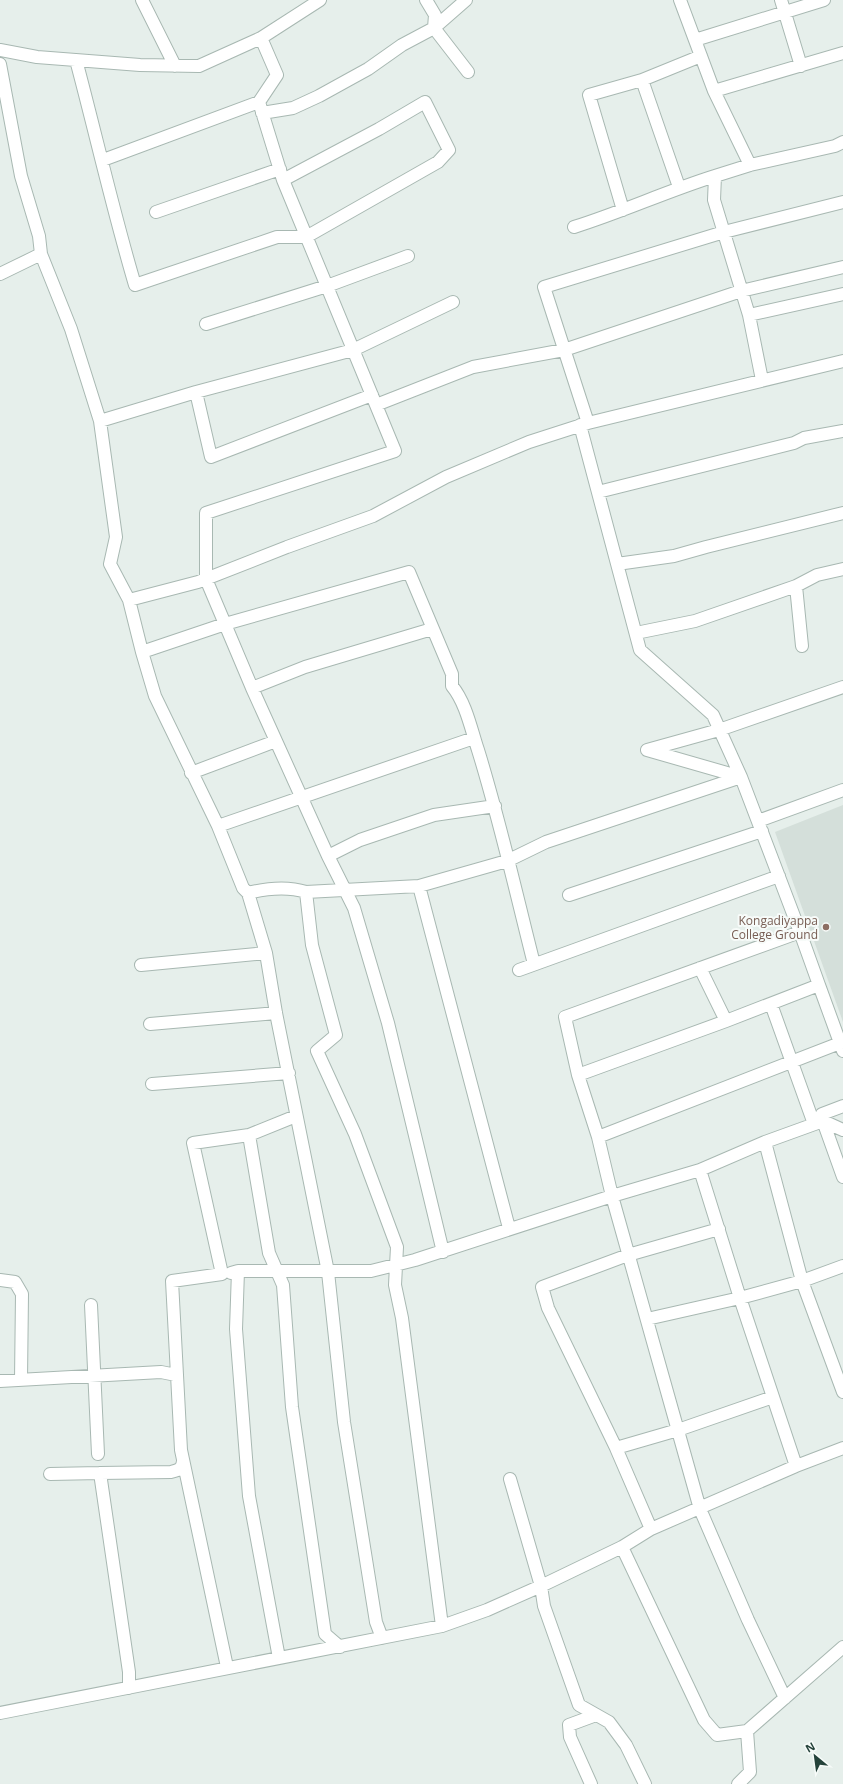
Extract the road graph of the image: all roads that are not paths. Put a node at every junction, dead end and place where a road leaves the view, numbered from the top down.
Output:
1 (142, 0) edge
2 (320, 0) edge
3 (426, 0) edge
4 (466, 0) edge
5 (680, 0) edge
6 (782, 0) edge
7 (824, 0) edge
8 (785, 12) junction
9 (434, 28) junction
10 (261, 38) junction
11 (696, 40) junction
12 (0, 50) edge
13 (843, 53) edge
14 (701, 56) junction
15 (76, 60) junction
16 (0, 64) edge
17 (175, 66) junction
18 (801, 66) junction
19 (468, 72) dead end
20 (642, 80) junction
21 (714, 91) junction
22 (260, 107) junction
23 (843, 142) edge
24 (102, 160) junction
25 (750, 165) junction
26 (281, 174) junction
27 (715, 176) junction
28 (679, 187) junction
29 (843, 202) edge
30 (623, 210) junction
31 (156, 212) dead end
32 (574, 227) dead end
33 (724, 232) junction
34 (306, 238) junction
35 (41, 254) junction
36 (408, 256) dead end
37 (843, 267) edge
38 (0, 274) edge
39 (326, 286) junction
40 (741, 291) junction
41 (843, 294) edge
42 (453, 302) dead end
43 (749, 315) junction
44 (206, 324) dead end
45 (353, 350) junction
46 (564, 350) junction
47 (843, 361) edge
48 (762, 380) junction
49 (196, 392) junction
50 (374, 400) junction
51 (100, 421) junction
52 (584, 424) junction
53 (843, 431) edge
54 (598, 492) junction
55 (843, 513) edge
56 (617, 564) junction
57 (843, 569) edge
58 (206, 579) junction
59 (796, 586) junction
60 (129, 600) junction
61 (225, 624) junction
62 (432, 629) junction
63 (636, 633) junction
64 (802, 646) dead end
65 (142, 652) junction
66 (843, 687) edge
67 (252, 688) junction
68 (719, 730) junction
69 (474, 738) junction
70 (276, 741) junction
71 (191, 773) junction
72 (741, 777) junction
73 (843, 790) edge
74 (302, 797) junction
75 (495, 806) junction
76 (218, 826) junction
77 (760, 826) junction
78 (328, 856) junction
79 (507, 861) junction
80 (778, 876) junction
81 (419, 886) junction
82 (344, 890) junction
83 (306, 892) junction
84 (248, 893) junction
85 (570, 895) dead end
86 (800, 932) junction
87 (266, 953) junction
88 (534, 964) junction
89 (141, 965) dead end
90 (700, 968) junction
91 (519, 970) dead end
92 (819, 985) junction
93 (771, 1004) junction
94 (276, 1013) junction
95 (726, 1021) junction
96 (150, 1024) dead end
97 (842, 1047) edge
98 (792, 1062) junction
99 (288, 1072) junction
100 (578, 1075) junction
101 (152, 1084) dead end
102 (843, 1106) edge
103 (296, 1116) junction
104 (819, 1123) junction
105 (843, 1130) edge
106 (249, 1135) junction
107 (598, 1137) junction
108 (765, 1142) junction
109 (700, 1170) junction
110 (843, 1177) edge
111 (612, 1196) junction
112 (509, 1228) junction
113 (719, 1229) junction
114 (443, 1252) junction
115 (628, 1255) junction
116 (396, 1264) junction
117 (843, 1266) edge
118 (276, 1270) junction
119 (238, 1272) junction
120 (328, 1272) junction
121 (222, 1274) junction
122 (0, 1280) edge
123 (802, 1281) junction
124 (740, 1298) junction
125 (91, 1305) dead end
126 (646, 1319) junction
127 (176, 1375) junction
128 (95, 1376) junction
129 (21, 1380) junction
130 (0, 1381) edge
131 (843, 1392) edge
132 (773, 1397) junction
133 (678, 1430) junction
134 (616, 1448) junction
135 (843, 1448) edge
136 (98, 1454) dead end
137 (183, 1461) junction
138 (796, 1466) junction
139 (100, 1473) junction
140 (50, 1474) dead end
141 (510, 1478) dead end
142 (700, 1509) junction
143 (651, 1529) junction
144 (622, 1546) junction
145 (541, 1586) junction
146 (442, 1626) junction
147 (382, 1638) junction
148 (340, 1647) junction
149 (843, 1647) edge
150 (279, 1658) junction
151 (227, 1667) junction
152 (128, 1688) junction
153 (785, 1698) junction
154 (0, 1713) edge
155 (596, 1714) junction
156 (747, 1731) junction
157 (591, 1784) edge
158 (645, 1784) edge
159 (738, 1784) edge

1 - 17 street
2 - 10 street
3 - 9 street
4 - 9 street
5 - 11 street
6 - 8 street
7 - 8 street
8 - 11 street
8 - 18 street
9 - 19 street
9 - 22 street
10 - 17 street
10 - 22 street
11 - 14 street
12 - 15 street
13 - 18 street
14 - 20 street
14 - 21 street
15 - 17 street
15 - 24 street
16 - 35 street
18 - 21 street
20 - 28 street
20 - 30 street
21 - 25 street
22 - 24 street
22 - 26 street
23 - 25 street
24 - 34 street
25 - 27 street
26 - 31 street
26 - 34 street
26 - 34 street
27 - 28 street
27 - 33 street
28 - 30 street
29 - 33 street
30 - 32 street
33 - 40 street
33 - 46 street
34 - 39 street
35 - 38 street
35 - 51 street
36 - 39 street
37 - 40 street
39 - 44 street
39 - 45 street
40 - 43 street
40 - 46 street
41 - 43 street
42 - 45 street
43 - 48 street
45 - 49 street
45 - 50 street
46 - 50 street
46 - 52 street
47 - 48 street
48 - 52 street
49 - 50 street
49 - 51 street
50 - 58 street
51 - 60 street
52 - 54 street
52 - 58 street
53 - 54 street
54 - 56 street
55 - 56 street
56 - 63 street
57 - 59 street
58 - 60 street
58 - 61 street
59 - 63 street
59 - 64 street
60 - 65 street
61 - 62 street
61 - 65 street
61 - 67 street
62 - 67 street
62 - 69 street
63 - 68 street
65 - 71 street
66 - 68 street
67 - 70 street
68 - 72 street
68 - 72 street
69 - 74 street
69 - 75 street
70 - 71 street
70 - 74 street
71 - 76 street
72 - 77 street
72 - 79 street
73 - 77 street
74 - 76 street
74 - 78 street
75 - 78 street
75 - 79 street
76 - 84 street
77 - 80 street
77 - 85 street
78 - 82 street
79 - 81 street
79 - 88 street
80 - 86 street
80 - 88 street
81 - 82 street
81 - 112 street
82 - 83 street
82 - 114 street
83 - 84 street
83 - 116 street
84 - 87 street
86 - 90 street
86 - 92 street
87 - 89 street
87 - 94 street
88 - 91 street
90 - 95 street
90 - 100 street
92 - 93 street
92 - 97 street
93 - 95 street
93 - 98 street
94 - 96 street
94 - 99 street
95 - 100 street
97 - 98 street
98 - 104 street
98 - 107 street
99 - 101 street
99 - 103 street
100 - 107 street
102 - 104 street
103 - 106 street
103 - 120 street
104 - 105 street
104 - 108 street
104 - 110 street
106 - 118 street
106 - 121 street
107 - 111 street
108 - 109 street
108 - 123 street
109 - 111 street
109 - 113 street
111 - 112 street
111 - 115 street
112 - 114 street
113 - 115 street
113 - 124 street
114 - 116 street
115 - 126 street
115 - 134 street
116 - 120 street
116 - 146 street
117 - 123 street
118 - 119 street
118 - 120 street
118 - 148 street
119 - 121 street
119 - 150 street
120 - 147 street
121 - 127 street
122 - 129 street
123 - 124 street
123 - 131 street
124 - 126 street
124 - 132 street
125 - 128 street
126 - 133 street
127 - 128 street
127 - 137 street
128 - 129 street
128 - 136 street
129 - 130 street
132 - 133 street
132 - 138 street
133 - 134 street
133 - 142 street
134 - 143 street
135 - 138 street
137 - 139 street
137 - 151 street
138 - 142 street
139 - 140 street
139 - 152 street
141 - 145 street
142 - 143 street
142 - 153 street
143 - 144 street
144 - 145 street
144 - 156 street
145 - 146 street
145 - 155 street
146 - 147 street
147 - 148 street
148 - 150 street
149 - 153 street
150 - 151 street
151 - 152 street
152 - 154 street
153 - 156 street
155 - 157 street
155 - 158 street
156 - 159 street

